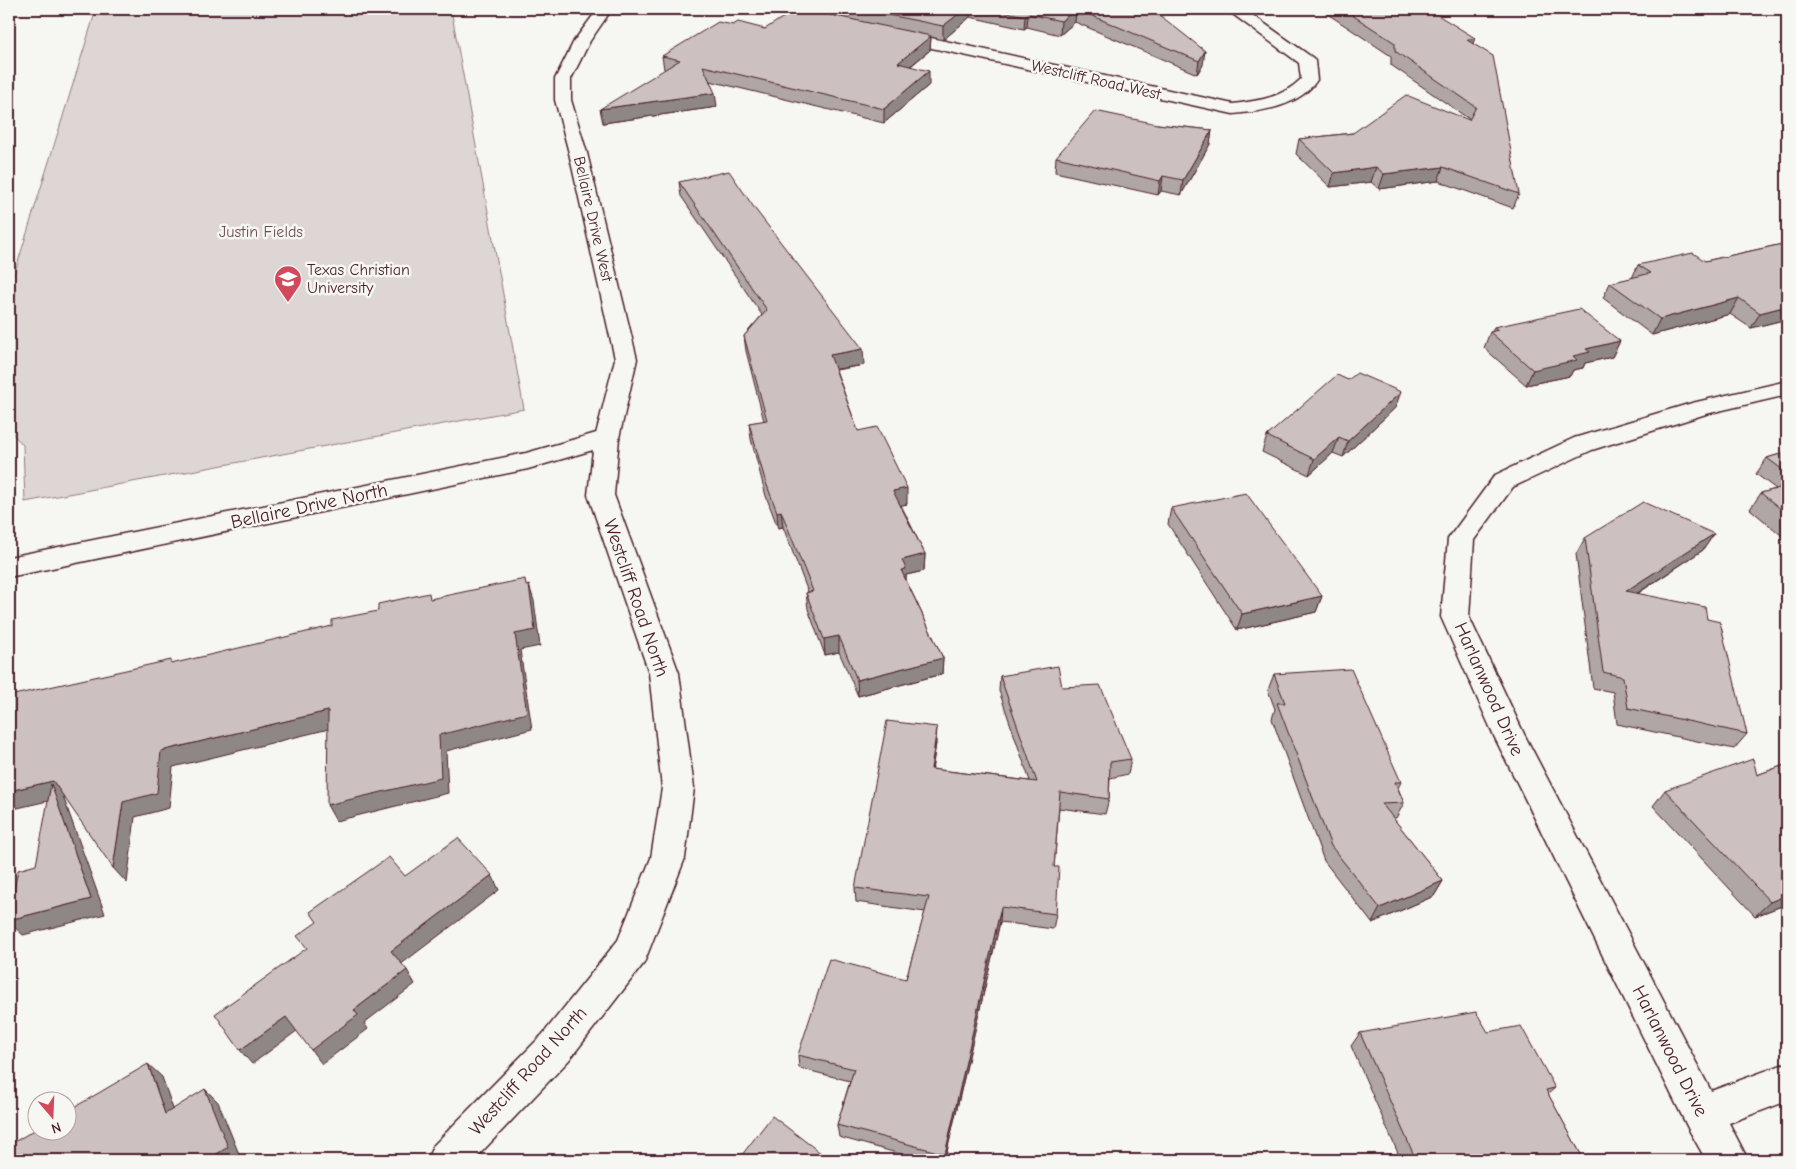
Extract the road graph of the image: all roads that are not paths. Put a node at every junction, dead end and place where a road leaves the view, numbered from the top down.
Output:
1 (605, 9) edge
2 (771, 9) edge
3 (1236, 9) edge
4 (842, 24) edge
5 (880, 32) edge
6 (1787, 388) edge
7 (607, 438) junction
8 (9, 567) edge
9 (1787, 1082) edge
10 (1702, 1114) junction
11 (446, 1160) edge
12 (1728, 1160) edge

1 - 7 street, Bellaire Drive West
2 - 4 street
3 - 5 street, Westcliff Road West
6 - 10 street, Harlanwood Drive
7 - 8 street, Bellaire Drive North
7 - 11 street, Westcliff Road North
9 - 10 street
10 - 12 street, Harlanwood Drive

